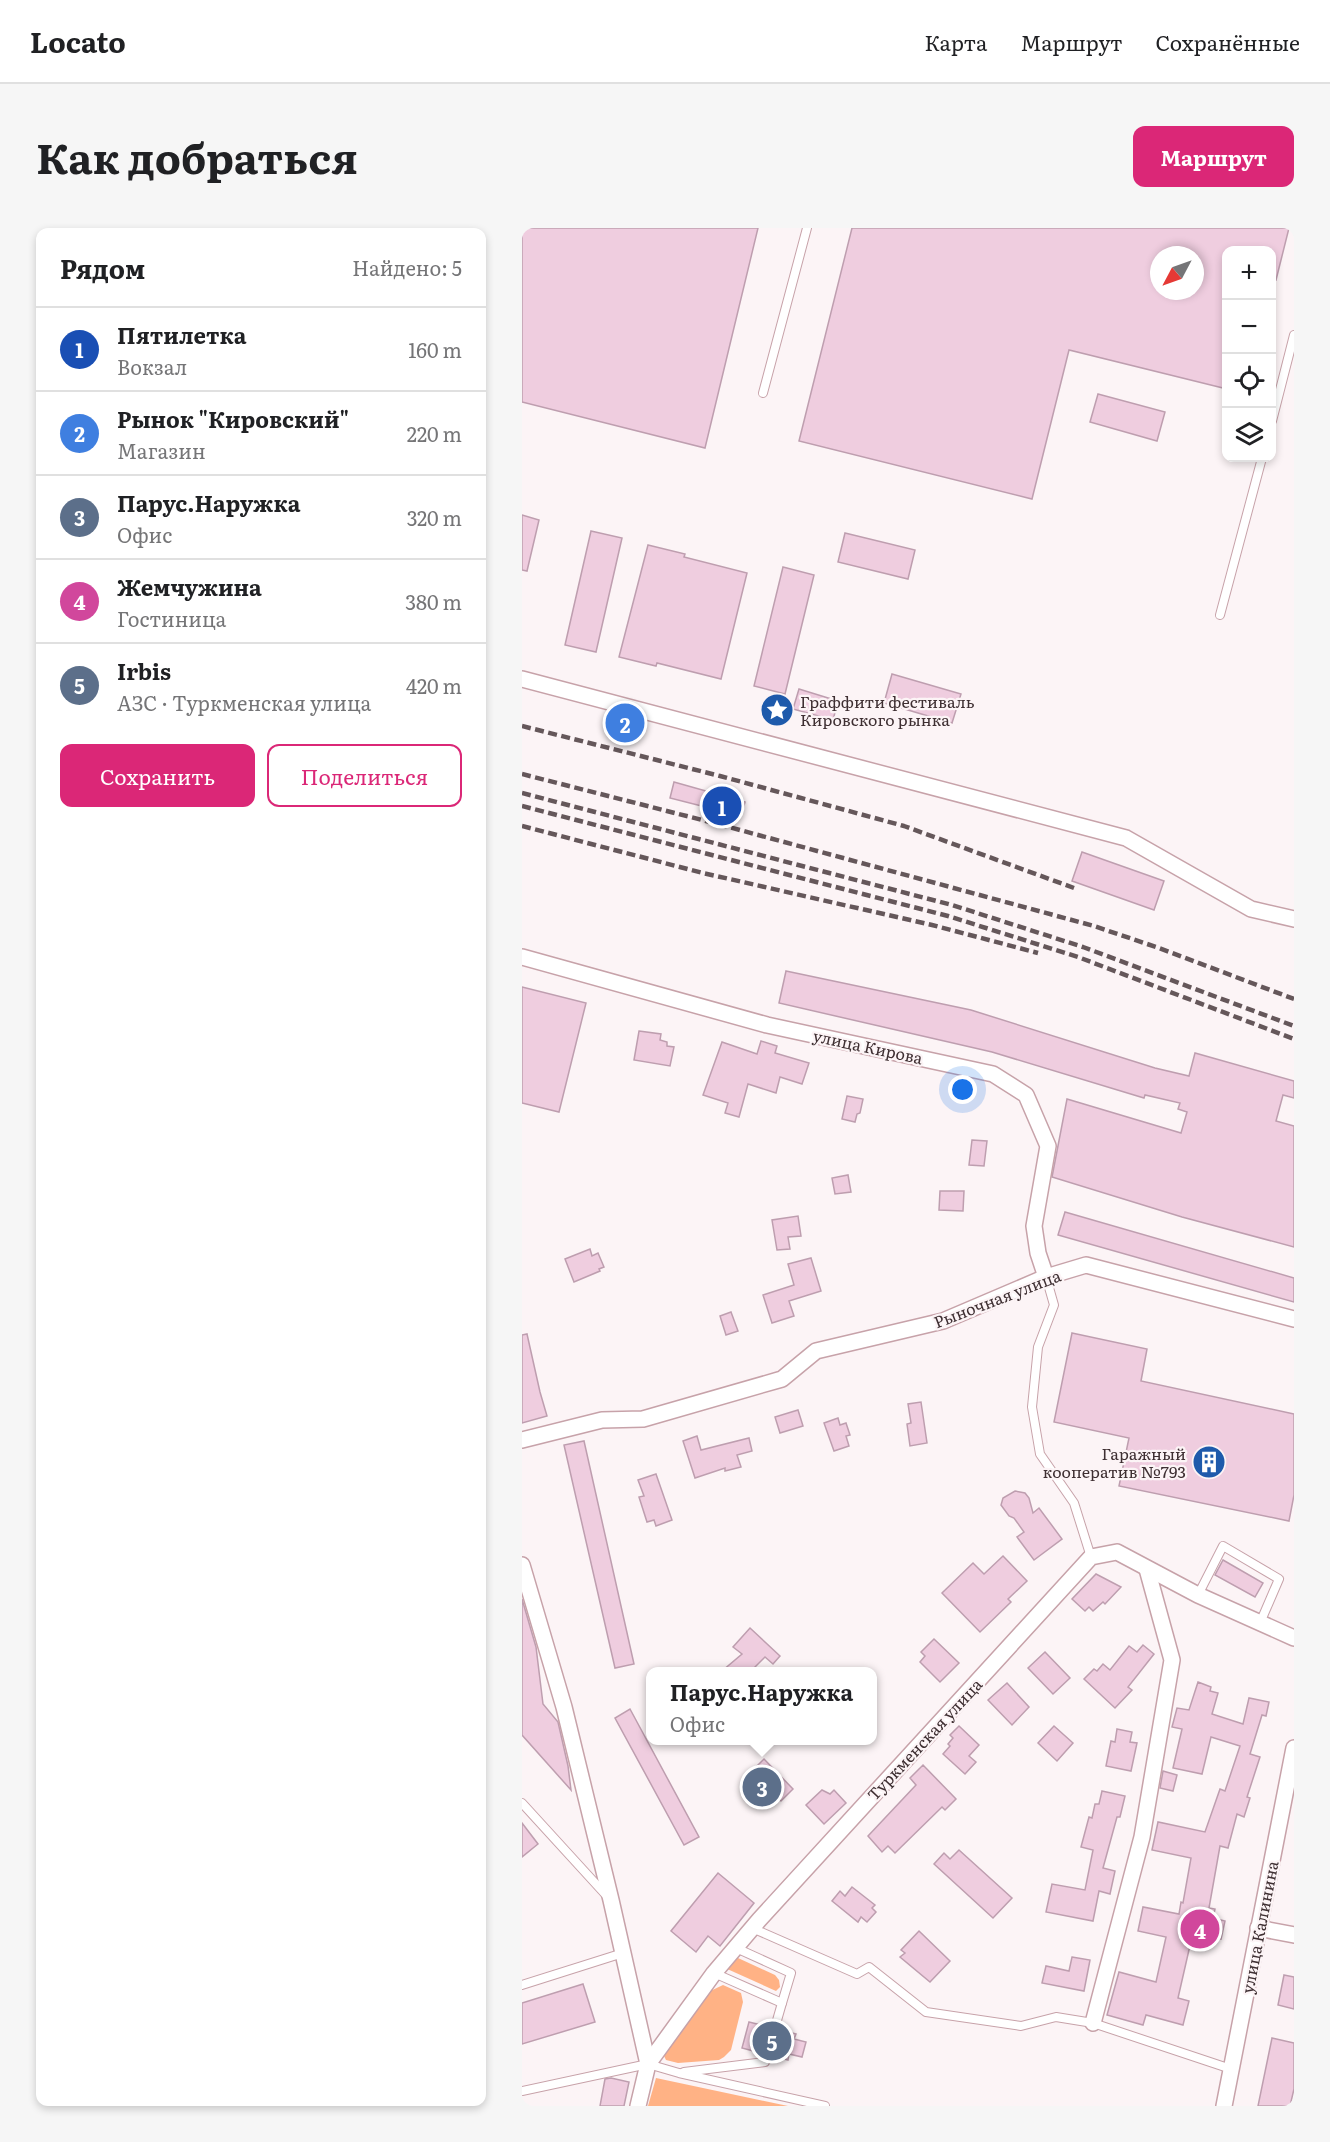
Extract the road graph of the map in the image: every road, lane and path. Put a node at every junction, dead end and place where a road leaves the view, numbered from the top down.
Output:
1 (807, 228) edge
2 (1294, 335) edge
3 (1292, 352) edge
4 (763, 393) dead end
5 (1276, 408) edge
6 (1261, 462) edge
7 (1220, 615) dead end
8 (522, 679) edge
9 (1294, 919) edge
10 (522, 957) edge
11 (1046, 1277) junction
12 (1294, 1319) edge
13 (522, 1440) edge
14 (1091, 1557) junction
15 (522, 1565) edge
16 (1147, 1569) junction
17 (1198, 1595) junction
18 (1260, 1623) junction
19 (1294, 1638) edge
20 (1294, 1748) edge
21 (522, 1803) edge
22 (611, 1900) junction
23 (752, 1928) junction
24 (1258, 1928) junction
25 (1294, 1935) edge
26 (735, 1948) junction
27 (623, 1953) junction
28 (714, 1973) junction
29 (522, 1985) edge
30 (782, 2003) junction
31 (1093, 2023) junction
32 (648, 2064) junction
33 (1231, 2069) junction
34 (679, 2073) junction
35 (522, 2091) edge
36 (638, 2106) edge
37 (825, 2106) edge
38 (1224, 2106) edge

1 - 4 lane
2 - 3 lane
3 - 5 lane
6 - 7 lane
8 - 9 street
10 - 11 street, улица Кирова
11 - 12 street, Рыночная улица
11 - 13 street, Рыночная улица
11 - 14 lane
14 - 16 street
14 - 23 street, Туркменская улица
15 - 22 street
16 - 17 street
16 - 31 street
17 - 18 street
17 - 18 lane
18 - 19 street
20 - 24 street, улица Калинина
21 - 22 lane
22 - 27 street
23 - 26 street, Туркменская улица
23 - 31 lane
24 - 25 street
24 - 33 street, улица Калинина
26 - 28 street, Туркменская улица
26 - 30 lane
27 - 29 lane
27 - 32 street
28 - 30 lane
28 - 32 street, Туркменская улица
30 - 34 lane
31 - 33 lane
32 - 34 lane
32 - 35 lane
32 - 36 street, Туркменская улица
33 - 38 street, улица Калинина
34 - 37 lane

